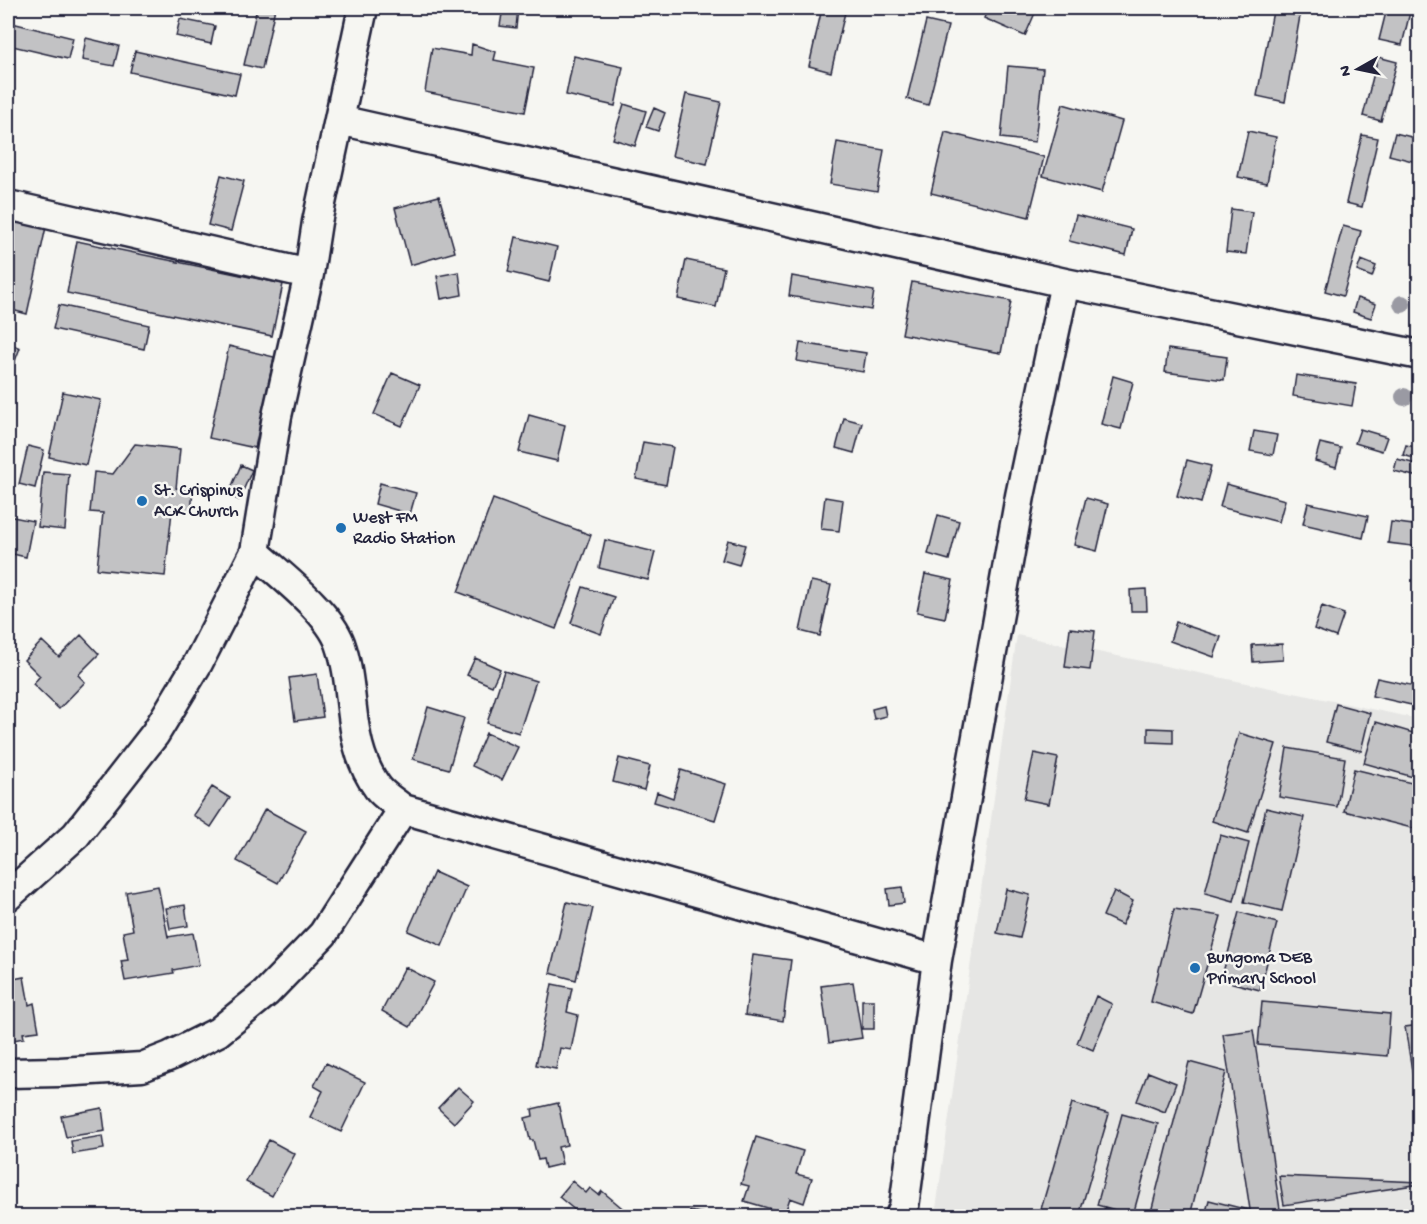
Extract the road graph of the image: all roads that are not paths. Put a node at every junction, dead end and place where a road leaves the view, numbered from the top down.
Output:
1 (363, 8) edge
2 (339, 120) junction
3 (8, 205) edge
4 (309, 274) junction
5 (1065, 283) junction
6 (1419, 355) edge
7 (255, 552) junction
8 (403, 809) junction
9 (8, 896) edge
10 (937, 960) junction
11 (8, 1073) edge
12 (900, 1216) edge

1 - 2 street
2 - 4 street
2 - 5 street
3 - 4 street
4 - 7 street
5 - 6 street
5 - 10 street
7 - 8 street
7 - 9 street
8 - 10 street
8 - 11 street
10 - 12 street

